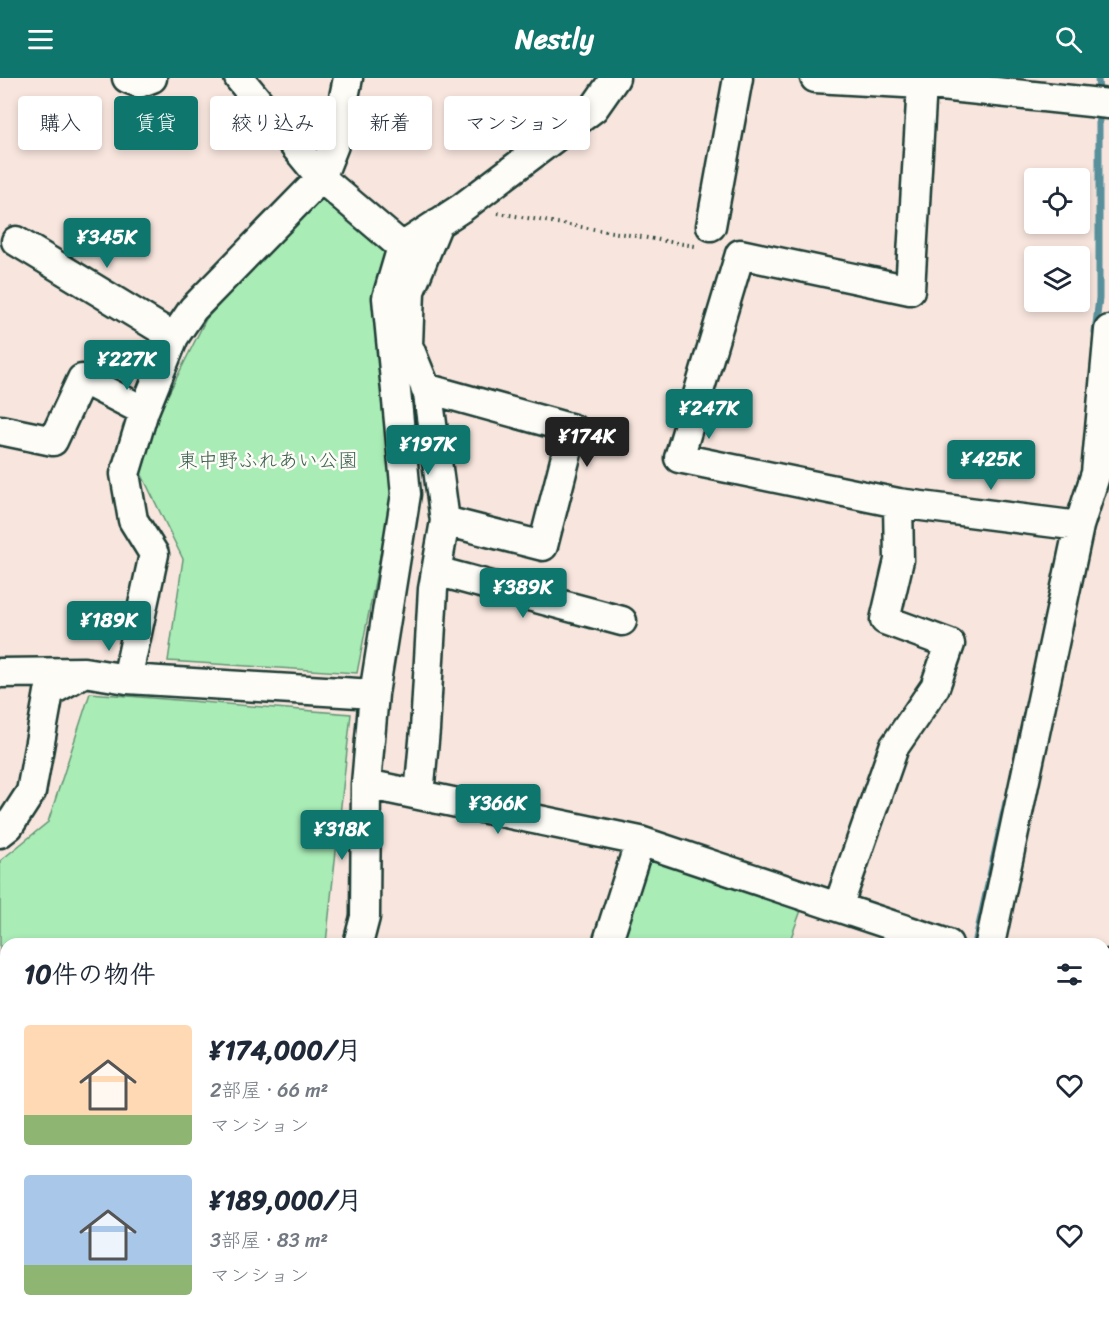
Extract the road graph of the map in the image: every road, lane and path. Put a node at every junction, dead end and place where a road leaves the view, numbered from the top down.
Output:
1 (127, 78) edge
2 (152, 78) edge
3 (239, 78) edge
4 (348, 78) edge
5 (615, 78) edge
6 (738, 78) edge
7 (815, 78) edge
8 (922, 84) junction
9 (1109, 104) edge
10 (321, 178) junction
11 (463, 207) junction
12 (438, 224) junction
13 (711, 226) dead end
14 (16, 241) dead end
15 (402, 247) junction
16 (740, 254) junction
17 (1109, 330) edge
18 (174, 337) junction
19 (425, 388) junction
20 (144, 411) junction
21 (0, 430) edge
22 (1103, 474) edge
23 (898, 503) junction
24 (445, 521) junction
25 (1079, 526) junction
26 (436, 571) junction
27 (622, 621) dead end
28 (84, 672) junction
29 (0, 674) edge
30 (127, 678) junction
31 (374, 694) junction
32 (366, 784) junction
33 (418, 795) junction
34 (0, 833) edge
35 (640, 841) junction
36 (838, 907) junction
37 (360, 938) edge
38 (609, 938) edge
39 (930, 938) edge
40 (991, 938) edge

1 - 2 street
3 - 10 street
4 - 10 street
5 - 11 street
6 - 13 street
7 - 8 street
8 - 9 street
8 - 16 street
10 - 15 street
10 - 18 street
11 - 12 street
11 - 16 path
12 - 15 street
12 - 19 street
14 - 18 street
15 - 31 street
16 - 23 street
17 - 22 street
18 - 20 street
19 - 24 street
19 - 24 street
20 - 21 street
20 - 30 street
22 - 25 street
23 - 25 street
23 - 36 street
24 - 26 street
25 - 40 street
26 - 27 street
26 - 33 street
28 - 29 street
28 - 30 street
28 - 34 street
30 - 31 street
31 - 32 street
32 - 33 street
32 - 37 street
33 - 35 street
35 - 36 street
35 - 38 street
36 - 39 street

